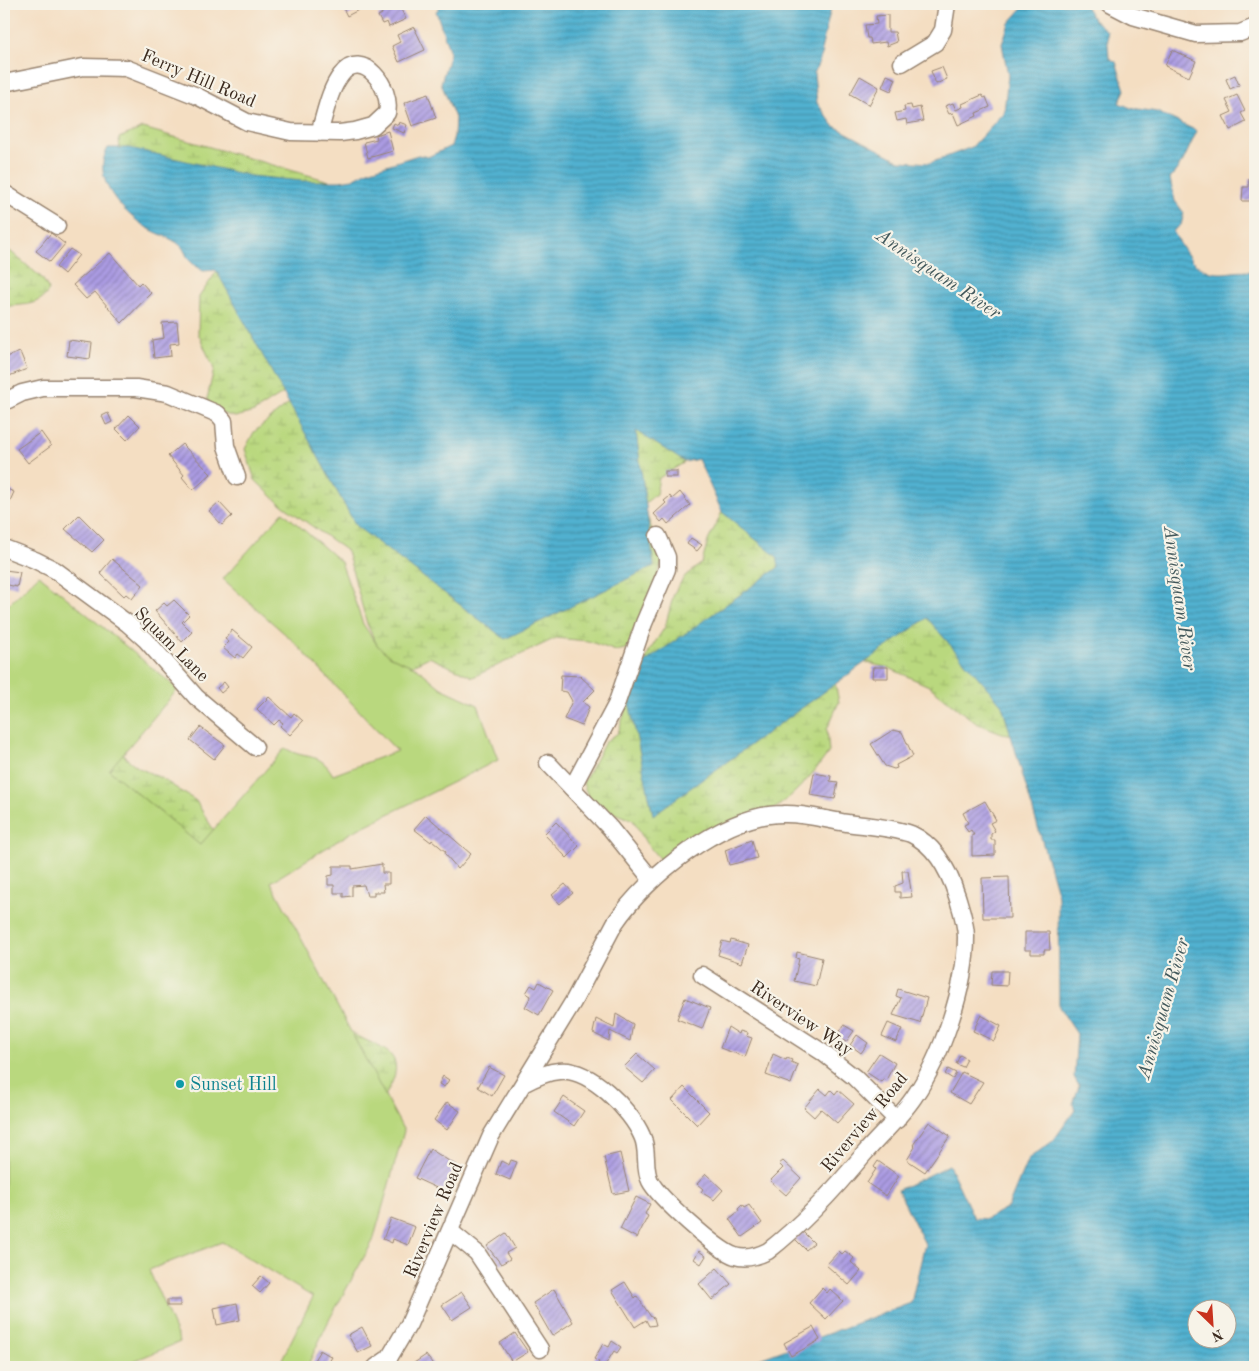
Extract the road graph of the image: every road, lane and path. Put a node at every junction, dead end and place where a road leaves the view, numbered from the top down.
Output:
1 (947, 4) edge
2 (1110, 4) edge
3 (1255, 26) edge
4 (902, 64) dead end
5 (4, 83) edge
6 (319, 133) junction
7 (4, 192) edge
8 (57, 226) dead end
9 (4, 402) edge
10 (237, 477) dead end
11 (658, 536) dead end
12 (4, 548) edge
13 (255, 747) dead end
14 (548, 763) dead end
15 (572, 788) junction
16 (652, 880) junction
17 (702, 975) dead end
18 (523, 1084) junction
19 (897, 1120) junction
20 (450, 1231) junction
21 (540, 1349) dead end
22 (376, 1367) edge

1 - 4 street
2 - 3 street
5 - 6 street, Ferry Hill Road
6 - 6 street, Ferry Hill Road
7 - 8 street
9 - 10 street
11 - 15 street
12 - 13 street, Squam Lane
14 - 15 street
15 - 16 street
16 - 18 street, Riverview Road
16 - 19 street, Riverview Road
17 - 19 street, Riverview Way
18 - 19 street, Riverview Road
18 - 20 street, Riverview Road
20 - 21 street
20 - 22 street, Riverview Road

